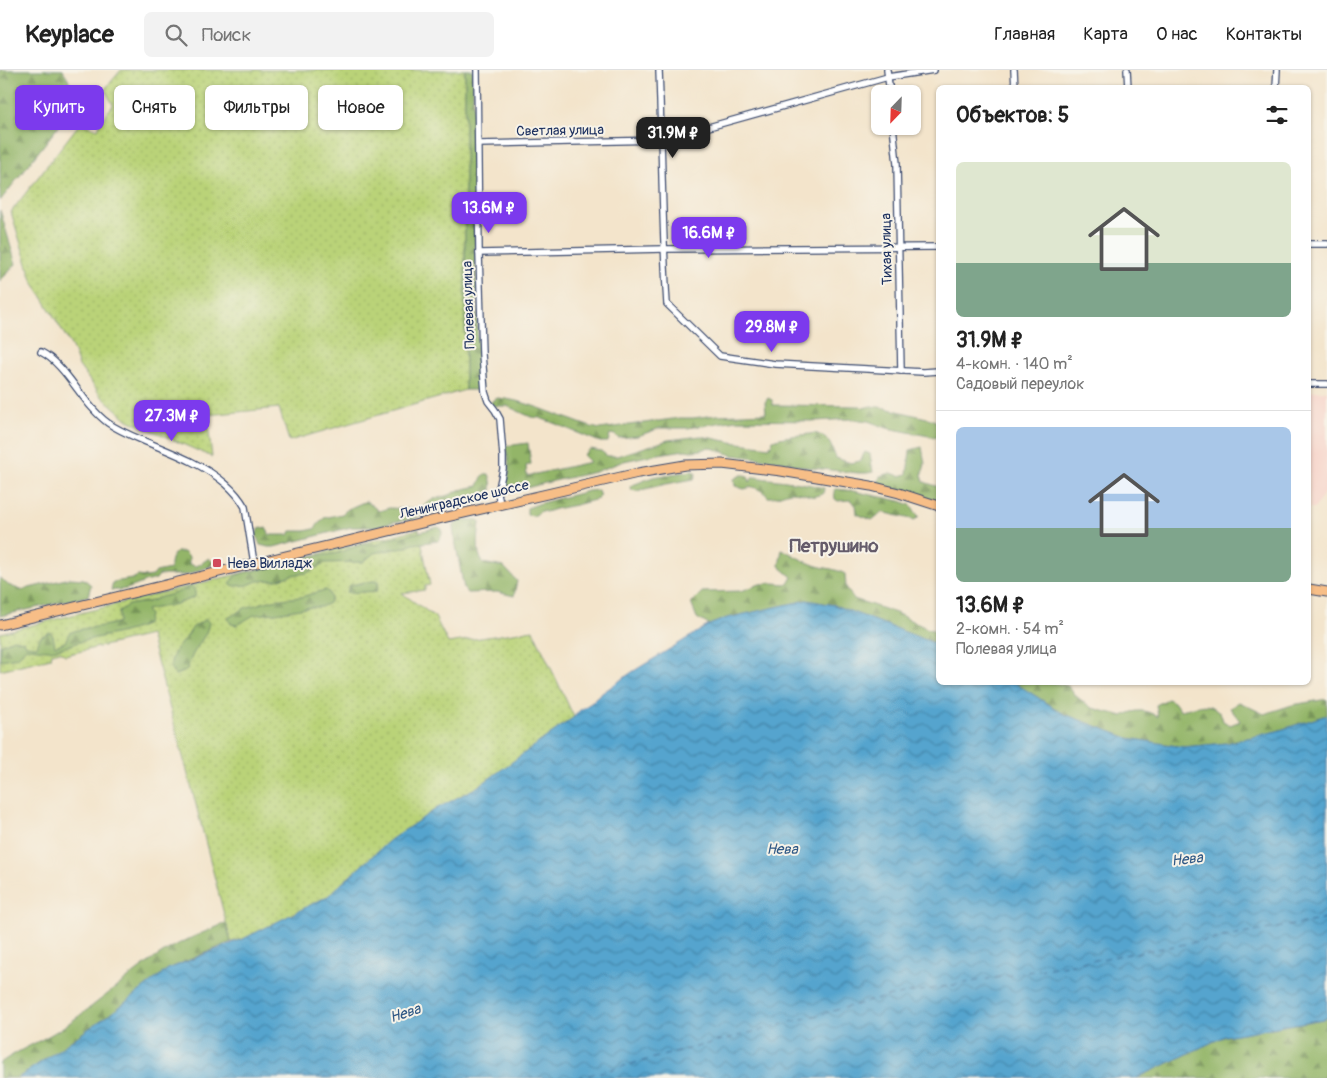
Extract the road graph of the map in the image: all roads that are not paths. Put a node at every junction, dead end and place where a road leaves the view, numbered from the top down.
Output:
1 (477, 70) edge
2 (659, 70) edge
3 (887, 70) edge
4 (934, 70) edge
5 (1014, 70) edge
6 (1128, 70) edge
7 (1277, 70) edge
8 (888, 77) junction
9 (889, 85) edge
10 (1015, 85) edge
11 (1128, 85) edge
12 (1276, 85) edge
13 (894, 135) edge
14 (662, 140) junction
15 (478, 144) junction
16 (1311, 244) edge
17 (1327, 244) edge
18 (899, 247) junction
19 (936, 247) edge
20 (664, 249) junction
21 (479, 252) junction
22 (41, 352) dead end
23 (900, 371) junction
24 (936, 371) edge
25 (1311, 384) edge
26 (1327, 384) edge
27 (500, 505) junction
28 (936, 505) edge
29 (254, 563) junction
30 (1311, 590) edge
31 (1327, 592) edge
32 (0, 625) edge

1 - 15 street, Полевая улица
2 - 14 street
3 - 8 street
4 - 8 street, Светлая улица
5 - 10 street
6 - 11 street
7 - 12 street
8 - 9 street
8 - 14 street, Светлая улица
13 - 18 street, Тихая улица
14 - 15 street, Светлая улица
14 - 20 street
15 - 21 street, Полевая улица
16 - 17 street
18 - 19 street
18 - 20 street
18 - 23 street, Тихая улица
20 - 21 street
20 - 23 street
21 - 27 street, Полевая улица
22 - 29 street
23 - 24 street
25 - 26 street
27 - 28 main road, Ленинградское шоссе
27 - 29 main road, Ленинградское шоссе
29 - 32 main road, Ленинградское шоссе
30 - 31 main road

